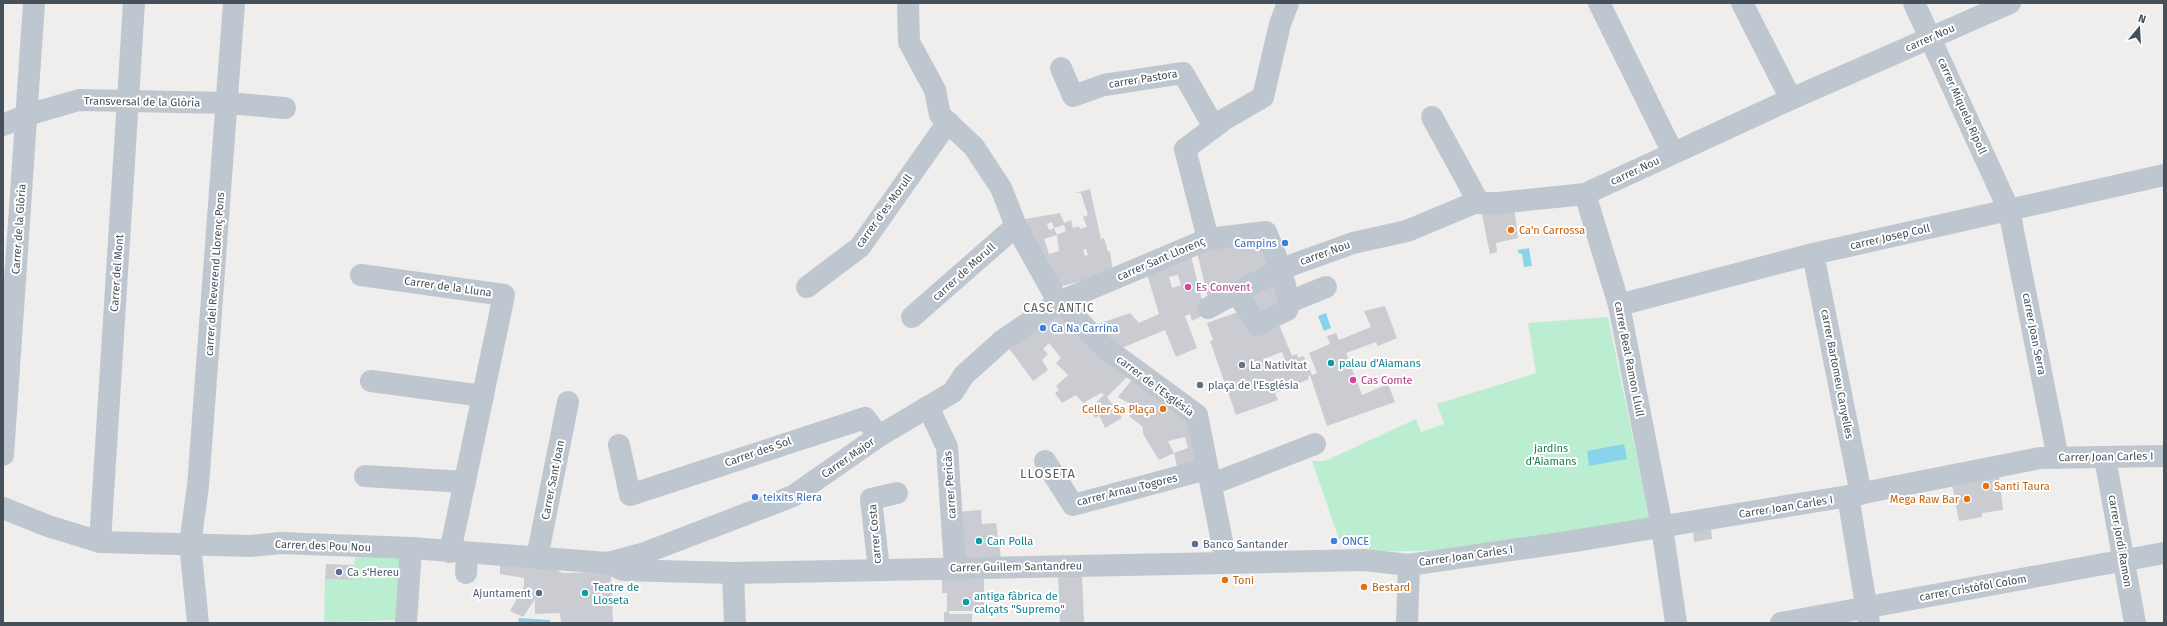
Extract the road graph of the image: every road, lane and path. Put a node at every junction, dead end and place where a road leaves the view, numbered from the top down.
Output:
1 (34, 3) edge
2 (134, 3) edge
3 (234, 3) edge
4 (908, 3) edge
5 (1288, 3) edge
6 (1599, 3) edge
7 (1742, 3) edge
8 (1914, 3) edge
9 (2010, 3) edge
10 (1931, 37) junction
11 (1061, 68) dead end
12 (1791, 98) junction
13 (128, 101) junction
14 (228, 103) junction
15 (284, 108) dead end
16 (28, 115) junction
17 (1432, 117) dead end
18 (948, 122) junction
19 (3, 125) edge
20 (1214, 127) junction
21 (1674, 153) junction
22 (2164, 175) edge
23 (1585, 194) junction
24 (1479, 203) junction
25 (2009, 210) junction
26 (1016, 226) junction
27 (1208, 239) junction
28 (1813, 254) junction
29 (1281, 270) junction
30 (361, 275) dead end
31 (806, 287) dead end
32 (1326, 287) dead end
33 (1237, 293) junction
34 (1059, 302) junction
35 (1289, 302) junction
36 (1619, 305) junction
37 (1208, 308) dead end
38 (912, 317) dead end
39 (371, 381) dead end
40 (483, 396) junction
41 (568, 402) dead end
42 (928, 407) junction
43 (879, 436) junction
44 (1315, 444) dead end
45 (619, 445) dead end
46 (3, 455) edge
47 (2164, 456) edge
48 (2058, 458) junction
49 (2105, 458) junction
50 (1045, 461) dead end
51 (365, 476) dead end
52 (1209, 476) junction
53 (464, 482) junction
54 (897, 493) dead end
55 (1854, 495) junction
56 (3, 508) edge
57 (1662, 527) junction
58 (100, 542) junction
59 (190, 544) junction
60 (411, 548) junction
61 (2164, 553) edge
62 (537, 558) junction
63 (461, 559) junction
64 (2123, 560) junction
65 (1226, 562) junction
66 (1409, 565) junction
67 (616, 567) junction
68 (955, 568) junction
69 (879, 570) junction
70 (733, 573) junction
71 (1868, 615) edge
72 (198, 623) edge
73 (406, 623) edge
74 (735, 623) edge
75 (1407, 623) edge
76 (1676, 623) edge
77 (1781, 623) edge
78 (2135, 623) edge

1 - 16 street, Carrer de la Glòria
2 - 13 street, Carrer del Mont
3 - 14 street, carrer del Reverend Llorenç Pons
4 - 18 street
5 - 20 street
6 - 21 street
7 - 12 street
8 - 10 street, carrer Miquela Ripoll
9 - 10 street, carrer Nou
10 - 12 street, carrer Nou
10 - 25 street, carrer Miquela Ripoll
11 - 20 street, carrer Pastora
12 - 21 street, carrer Nou
13 - 14 street, Transversal de la Glòria
13 - 16 street, Transversal de la Glòria
13 - 58 street, Carrer del Mont
14 - 15 street, Transversal de la Glòria
14 - 59 street, carrer del Reverend Llorenç Pons
16 - 19 street, Transversal de la Glòria
16 - 46 street, Carrer de la Glòria
17 - 24 street
18 - 26 street
18 - 31 street, carrer d'es Morull
20 - 27 street
21 - 23 street, carrer Nou
22 - 25 street, carrer Josep Coll
23 - 24 street, carrer Nou
23 - 36 street, carrer Beat Ramon Llull
24 - 29 street, carrer Nou
25 - 28 street, carrer Josep Coll
25 - 48 street, carrer Joan Serra
26 - 34 street
26 - 38 street, carrer de Morull
27 - 29 street, carrer Sant Llorenç
27 - 34 street, carrer Sant Llorenç
28 - 36 street, carrer Josep Coll
28 - 55 street, carrer Bartomeu Canyelles
29 - 33 street, carrer Nou
29 - 35 street
30 - 40 street, Carrer de la Lluna
32 - 35 street
33 - 35 street
33 - 37 street, carrer Nou
34 - 42 street, Carrer Major
34 - 52 street, carrer de l'Església
36 - 57 street, carrer Beat Ramon Llull
39 - 40 street
40 - 53 street, Carrer de la Lluna
41 - 62 street, Carrer Sant Joan
42 - 43 street, Carrer Major
42 - 68 street, carrer Pericàs
43 - 45 street, Carrer des Sol
43 - 67 street, Carrer Major
44 - 52 street
47 - 49 street, Carrer Joan Carles I
48 - 49 street, Carrer Joan Carles I
48 - 55 street, Carrer Joan Carles I
49 - 64 street, carrer Jordi Ramon
50 - 52 street, carrer Arnau Togores
51 - 53 street
52 - 65 street, carrer de l'Església
53 - 63 street, Carrer de la Lluna
54 - 69 street, carrer Costa
55 - 57 street, Carrer Joan Carles I
55 - 71 street, carrer Bartomeu Canyelles
56 - 58 street, Carrer des Pou Nou
57 - 66 street, Carrer Joan Carles I
57 - 76 street, carrer Beat Ramon Llull
58 - 59 street, Carrer des Pou Nou
59 - 60 street, Carrer des Pou Nou
59 - 72 street, carrer del Reverend Llorenç Pons
60 - 63 street, Carrer des Pou Nou
60 - 73 street
61 - 64 street, carrer Cristòfol Colom
62 - 63 street, Carrer des Pou Nou
62 - 67 street, Carrer des Pou Nou
64 - 71 street, carrer Cristòfol Colom
64 - 78 street, carrer Jordi Ramon
65 - 66 street, Carrer Guillem Santandreu
65 - 68 street, Carrer Guillem Santandreu
66 - 75 street
67 - 70 street, Carrer Guillem Santandreu
68 - 69 street, Carrer Guillem Santandreu
69 - 70 street, Carrer Guillem Santandreu
70 - 74 street
71 - 77 street, carrer Cristòfol Colom

